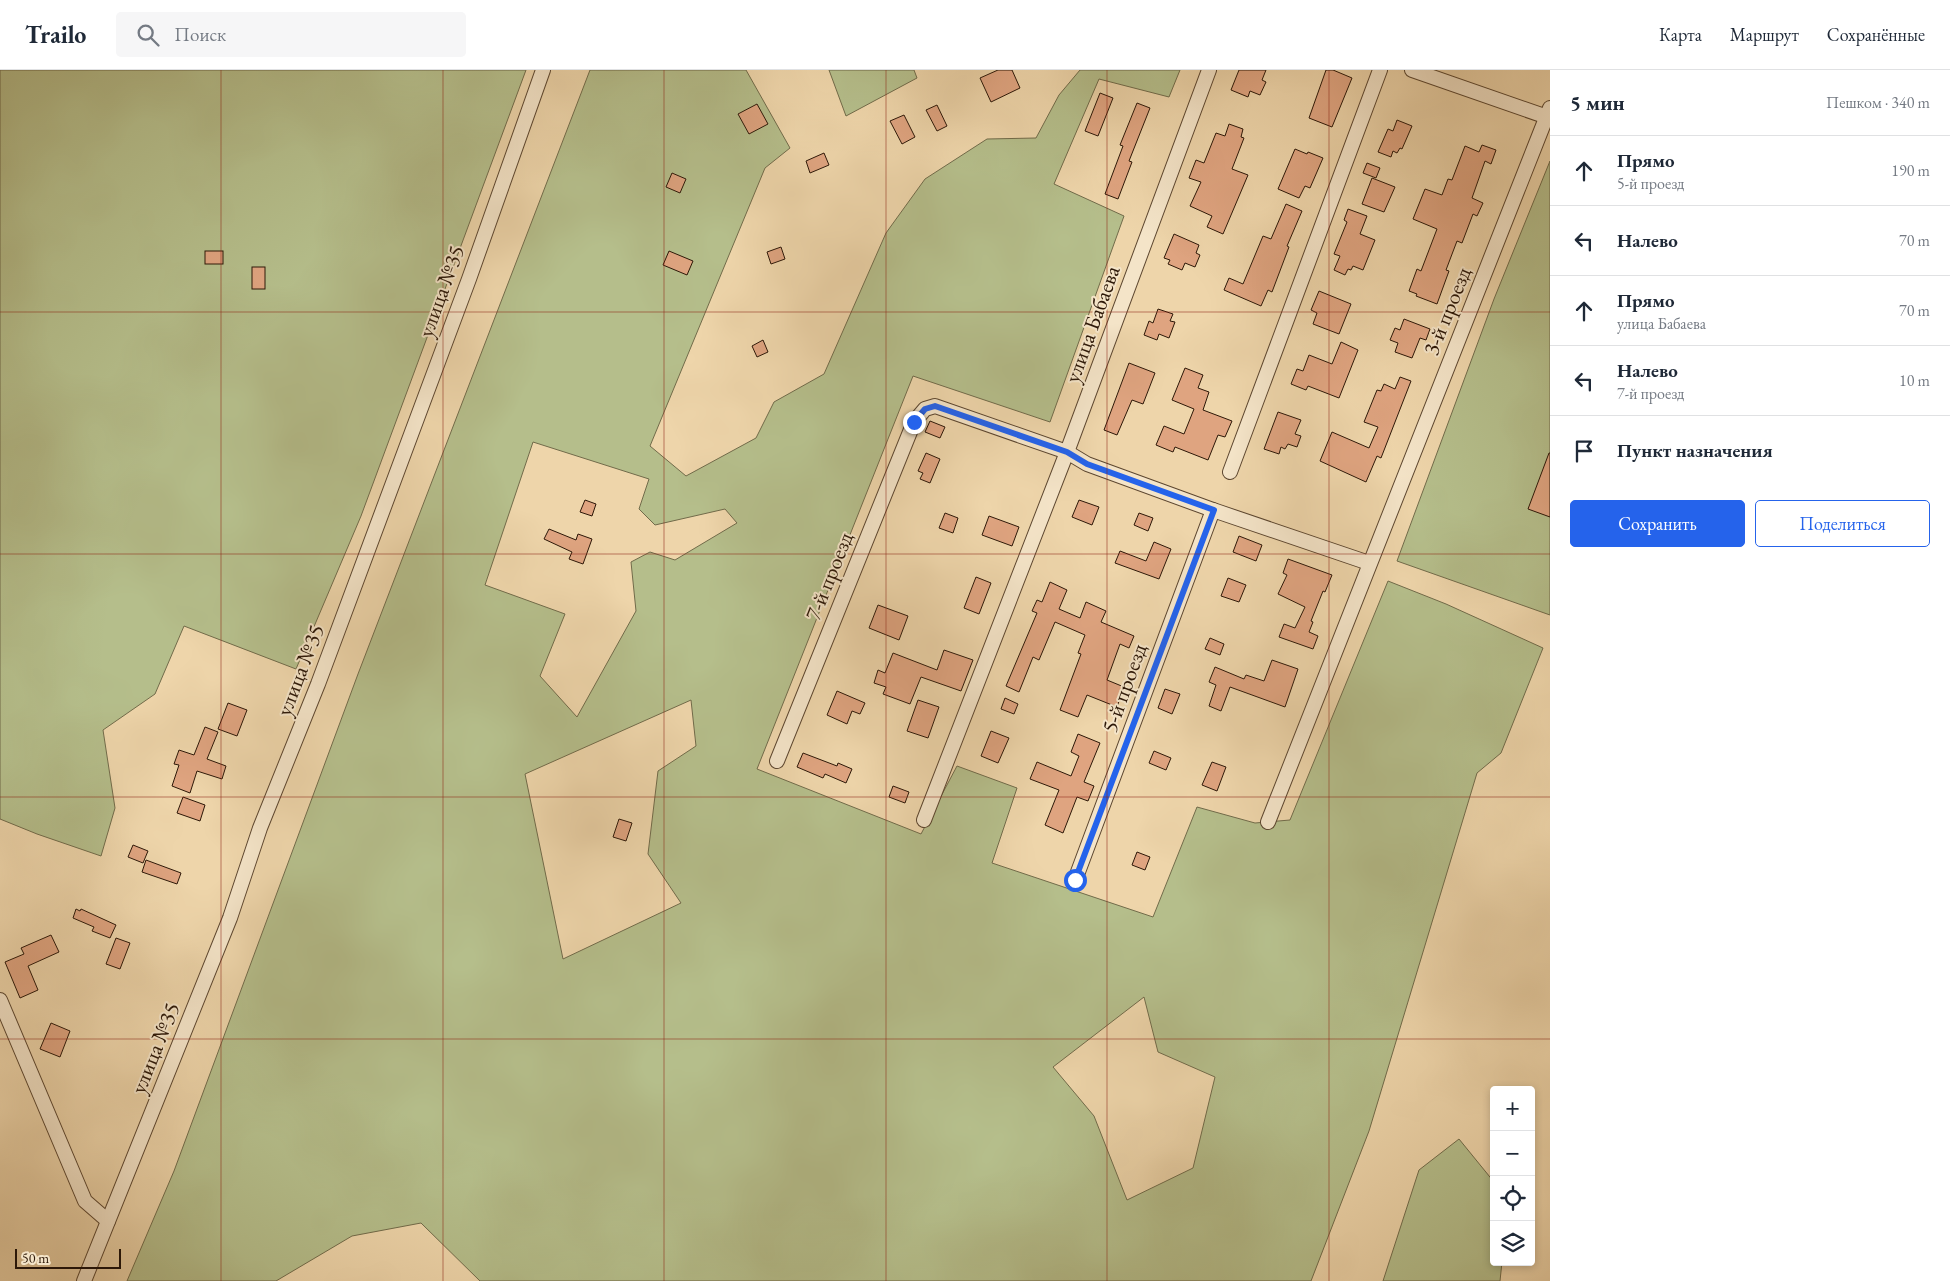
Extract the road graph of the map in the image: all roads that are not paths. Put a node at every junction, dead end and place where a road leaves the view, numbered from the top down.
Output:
1 (543, 70) edge
2 (1209, 70) edge
3 (1380, 70) edge
4 (1412, 70) edge
5 (1549, 115) edge
6 (1067, 452) junction
7 (1230, 472) dead end
8 (1214, 510) junction
9 (1369, 563) junction
10 (777, 761) dead end
11 (924, 820) dead end
12 (1268, 822) dead end
13 (1075, 880) dead end
14 (0, 1000) edge
15 (108, 1222) junction
16 (84, 1281) edge

1 - 15 street, улица №35
2 - 6 street, улица Бабаева
3 - 7 street
4 - 5 street
5 - 9 street, 3-й проезд
6 - 8 street
6 - 10 street, 7-й проезд
6 - 11 street, улица Бабаева
8 - 9 street
8 - 13 street, 5-й проезд
9 - 12 street, 3-й проезд
14 - 15 street
15 - 16 street, улица №35

